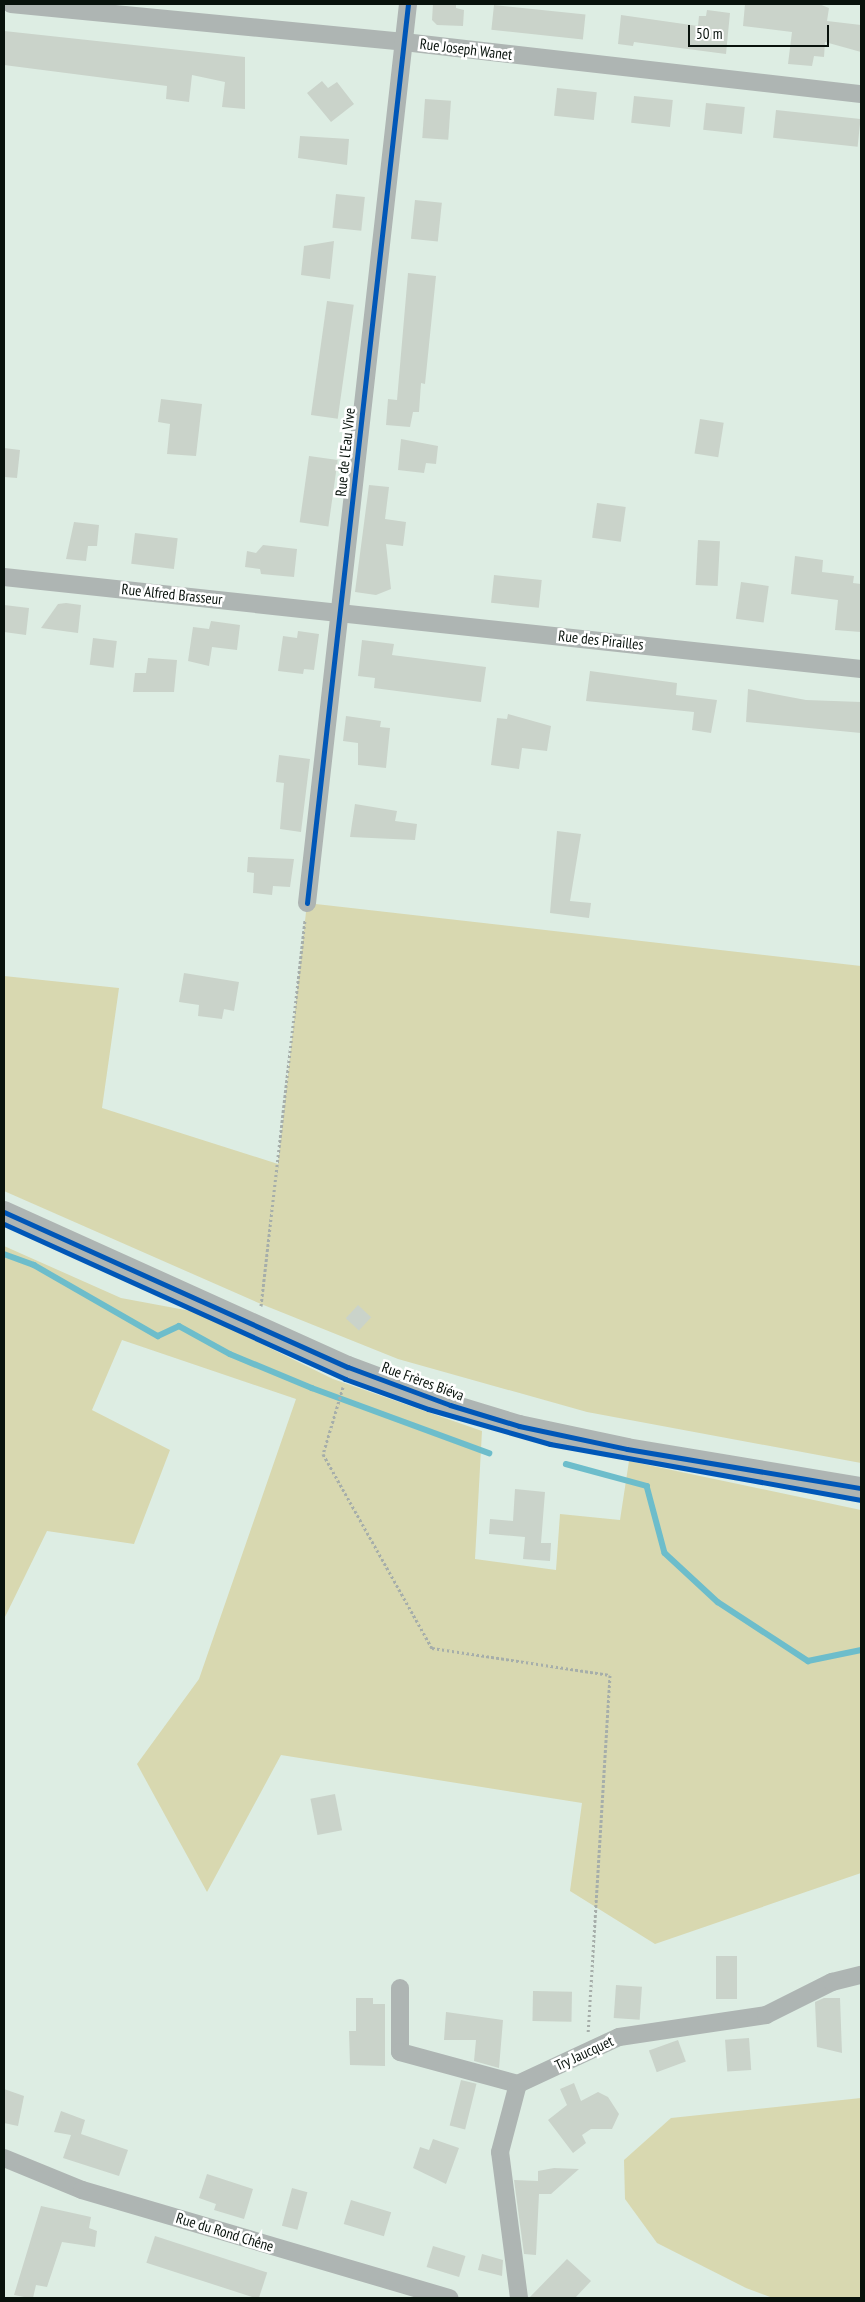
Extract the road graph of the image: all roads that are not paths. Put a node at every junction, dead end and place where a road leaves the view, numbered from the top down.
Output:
1 (11, 4) edge
2 (408, 4) edge
3 (404, 42) junction
4 (861, 94) edge
5 (4, 577) edge
6 (340, 611) junction
7 (861, 668) edge
8 (307, 903) road end
9 (4, 1212) edge
10 (861, 1488) edge
11 (861, 1975) edge
12 (400, 1988) dead end
13 (518, 2084) junction
14 (4, 2158) edge
15 (448, 2298) edge
16 (520, 2298) edge

1 - 3 street, Rue Joseph Wanet
2 - 3 street, Rue de l'Eau Vive
3 - 4 street, Rue Joseph Wanet
3 - 6 street, Rue de l'Eau Vive
5 - 6 street, Rue Alfred Brasseur
6 - 7 street, Rue des Pirailles
6 - 8 street, Rue de l'Eau Vive
9 - 10 street, Rue Frères Biéva
11 - 13 street, Try Jaucquet
12 - 13 street
13 - 16 street
14 - 15 street, Rue du Rond Chêne

